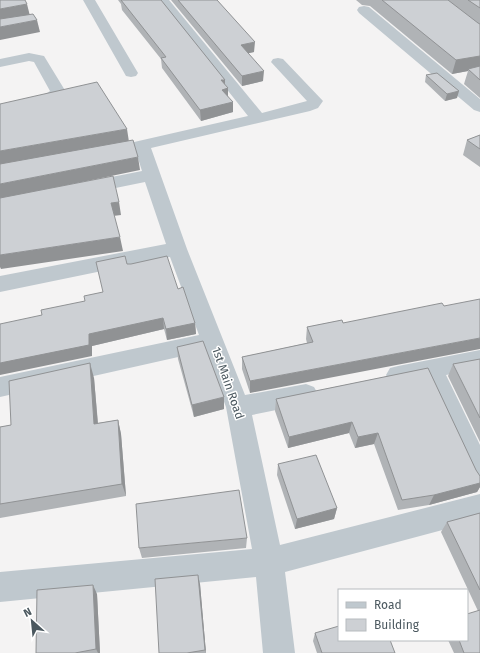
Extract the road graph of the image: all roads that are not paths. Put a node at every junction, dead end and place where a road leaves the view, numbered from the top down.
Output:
1 (89, 0) edge
2 (162, 0) edge
3 (364, 10) dead end
4 (278, 62) dead end
5 (0, 63) edge
6 (131, 73) dead end
7 (464, 78) dead end
8 (449, 81) junction
9 (480, 107) edge
10 (0, 112) edge
11 (259, 119) junction
12 (142, 146) junction
13 (112, 151) edge
14 (151, 175) junction
15 (68, 191) edge
16 (177, 249) junction
17 (0, 284) edge
18 (214, 341) junction
19 (480, 359) edge
20 (431, 369) junction
21 (377, 380) edge
22 (0, 387) edge
23 (323, 390) edge
24 (238, 407) junction
25 (480, 472) edge
26 (480, 507) edge
27 (269, 562) junction
28 (0, 587) edge
29 (279, 653) edge

1 - 6 street
2 - 11 street
3 - 8 street
4 - 11 street
5 - 10 street
7 - 8 street
8 - 9 street
11 - 12 street
12 - 13 street
12 - 14 street, 1st Main Road
14 - 15 street
14 - 16 street, 1st Main Road
16 - 17 street
16 - 18 street, 1st Main Road
18 - 22 street
18 - 24 street, 1st Main Road
19 - 20 street
20 - 21 street
20 - 25 street
23 - 24 street
24 - 27 street, 1st Main Road
26 - 27 street
27 - 28 street
27 - 29 street, 1st Main Road

